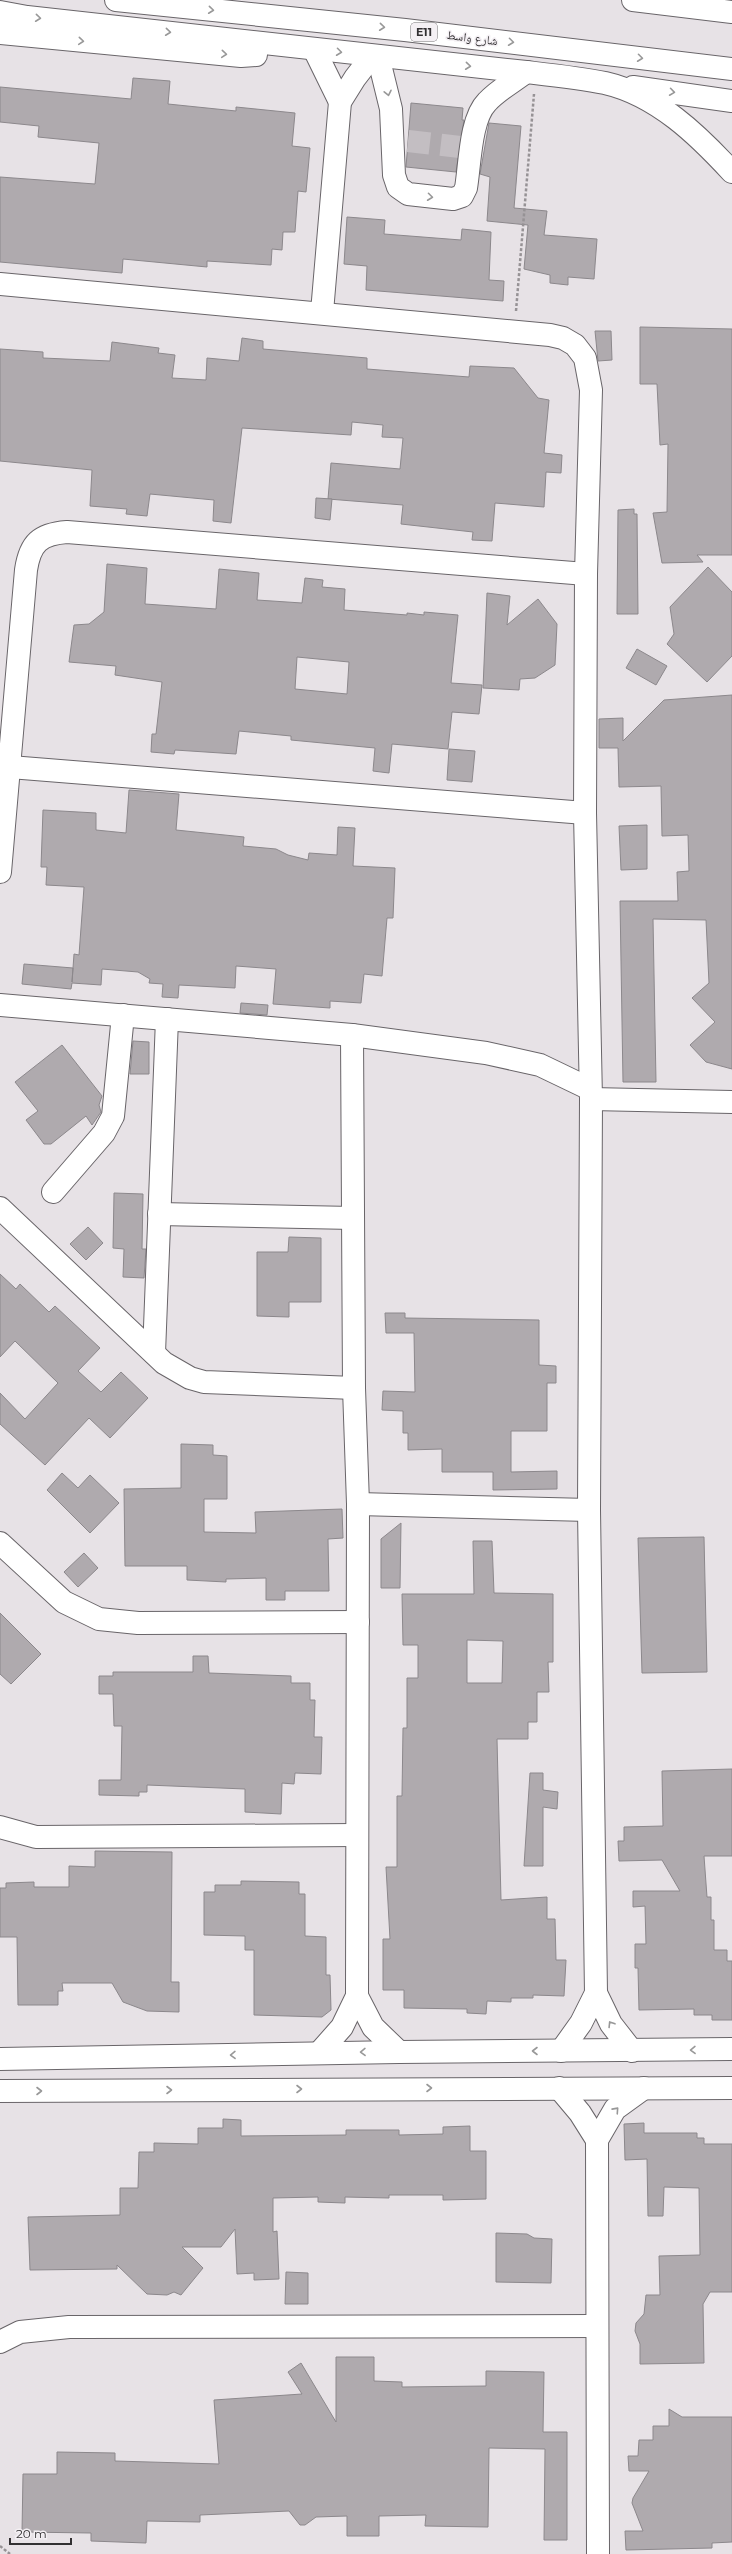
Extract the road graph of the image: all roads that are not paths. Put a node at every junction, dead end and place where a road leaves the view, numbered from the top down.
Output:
1 (116, 0) edge
2 (633, 0) edge
3 (0, 12) edge
4 (732, 12) edge
5 (0, 33) edge
6 (286, 45) junction
7 (314, 49) junction
8 (375, 56) junction
9 (732, 69) edge
10 (531, 73) junction
11 (606, 84) junction
12 (699, 96) junction
13 (732, 101) edge
14 (340, 102) junction
15 (732, 107) edge
16 (732, 172) edge
17 (0, 284) edge
18 (322, 312) junction
19 (586, 574) junction
20 (10, 767) junction
21 (585, 813) junction
22 (0, 872) edge
23 (0, 1005) edge
24 (123, 1015) junction
25 (166, 1019) junction
26 (352, 1035) junction
27 (590, 1094) junction
28 (732, 1102) edge
29 (53, 1192) dead end
30 (0, 1208) edge
31 (159, 1214) junction
32 (353, 1218) junction
33 (154, 1353) junction
34 (354, 1388) junction
35 (358, 1504) junction
36 (589, 1510) junction
37 (0, 1543) edge
38 (358, 1622) junction
39 (0, 1827) edge
40 (356, 1835) junction
41 (596, 1993) junction
42 (357, 1996) junction
43 (732, 2049) edge
44 (561, 2051) junction
45 (632, 2051) junction
46 (399, 2052) junction
47 (319, 2053) junction
48 (0, 2059) edge
49 (559, 2088) junction
50 (644, 2088) junction
51 (732, 2088) edge
52 (0, 2091) edge
53 (597, 2140) junction
54 (597, 2326) junction
55 (0, 2342) edge
56 (598, 2554) edge

1 -> 9 main road, شارع واسط / E11
2 - 4 main road
3 -> 6 main road
5 -> 6 main road
6 - 7 main road
7 -> 8 main road
7 - 14 main road
8 -> 10 main road
8 -> 10 main road
8 - 14 main road
10 - 11 main road
11 -> 12 main road
11 - 16 main road
12 - 13 main road
12 - 15 main road
14 - 18 main road
17 - 18 main road
18 - 19 main road
19 - 20 main road
19 - 21 main road
20 - 21 main road
20 - 22 main road
21 - 27 main road
23 - 24 main road
24 - 25 main road
24 - 29 main road
25 - 26 main road
25 - 31 main road
26 - 27 main road
26 - 32 main road
27 - 28 main road
27 - 36 main road
30 - 33 main road
31 - 32 main road
31 - 33 main road
32 - 34 main road
33 - 34 main road
34 - 35 main road
35 - 36 main road
35 - 38 main road
36 - 41 main road
37 - 38 main road
38 - 40 main road
39 - 40 main road
40 - 42 main road
41 - 44 main road
45 -> 41 main road
42 - 46 main road
42 - 47 main road
43 -> 45 main road
44 - 45 main road
44 -> 46 main road
46 -> 47 main road
47 -> 48 main road
49 - 50 main road
52 -> 49 main road
49 - 53 main road
50 - 51 main road
53 -> 50 main road
53 - 54 main road
54 - 55 main road
54 - 56 main road

